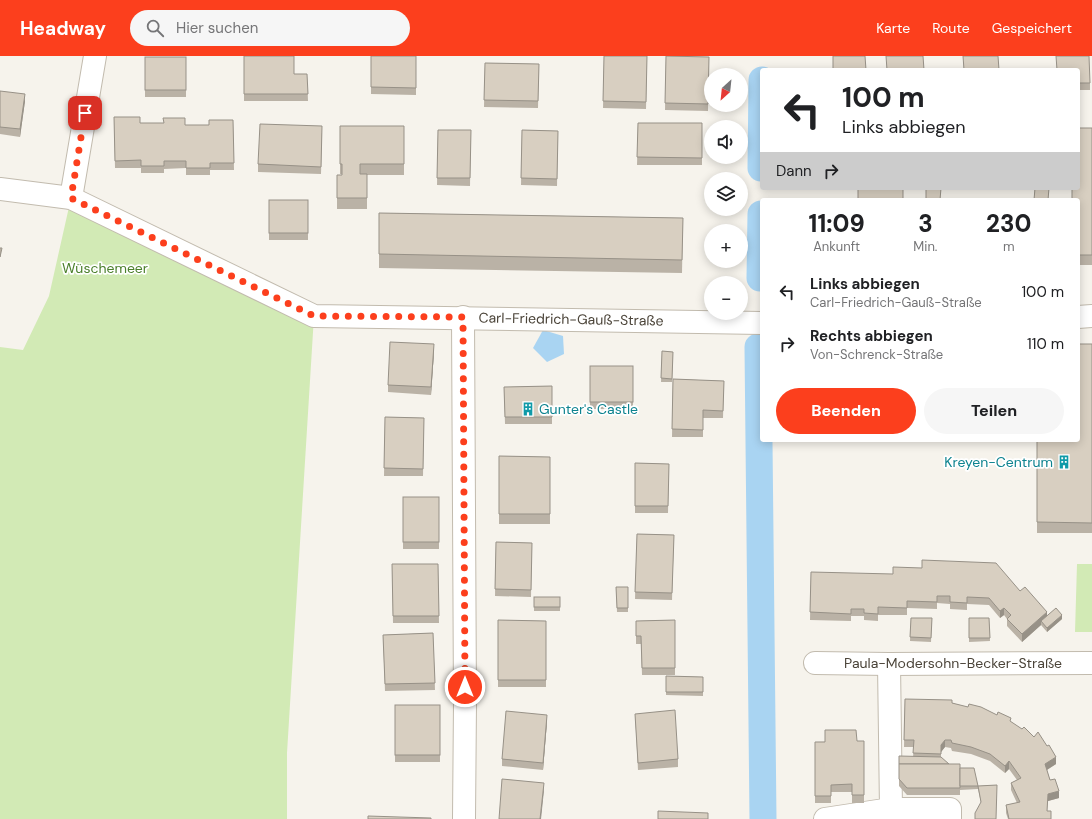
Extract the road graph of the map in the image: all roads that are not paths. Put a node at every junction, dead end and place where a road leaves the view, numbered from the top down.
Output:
1 (95, 56) edge
2 (0, 189) edge
3 (71, 198) junction
4 (1092, 316) edge
5 (463, 317) junction
6 (1080, 317) edge
7 (760, 323) edge
8 (815, 663) dead end
9 (1092, 663) edge
10 (889, 664) junction
11 (891, 814) edge
12 (464, 819) edge
13 (825, 819) edge
14 (950, 819) edge

1 - 3 street
2 - 3 street, Carl-Friedrich-Gauß-Straße
3 - 5 street, Carl-Friedrich-Gauß-Straße
4 - 6 street
5 - 7 street, Carl-Friedrich-Gauß-Straße
5 - 12 street
8 - 10 street, Paula-Modersohn-Becker-Straße
9 - 10 street, Paula-Modersohn-Becker-Straße
10 - 11 street
11 - 13 street
11 - 14 street

